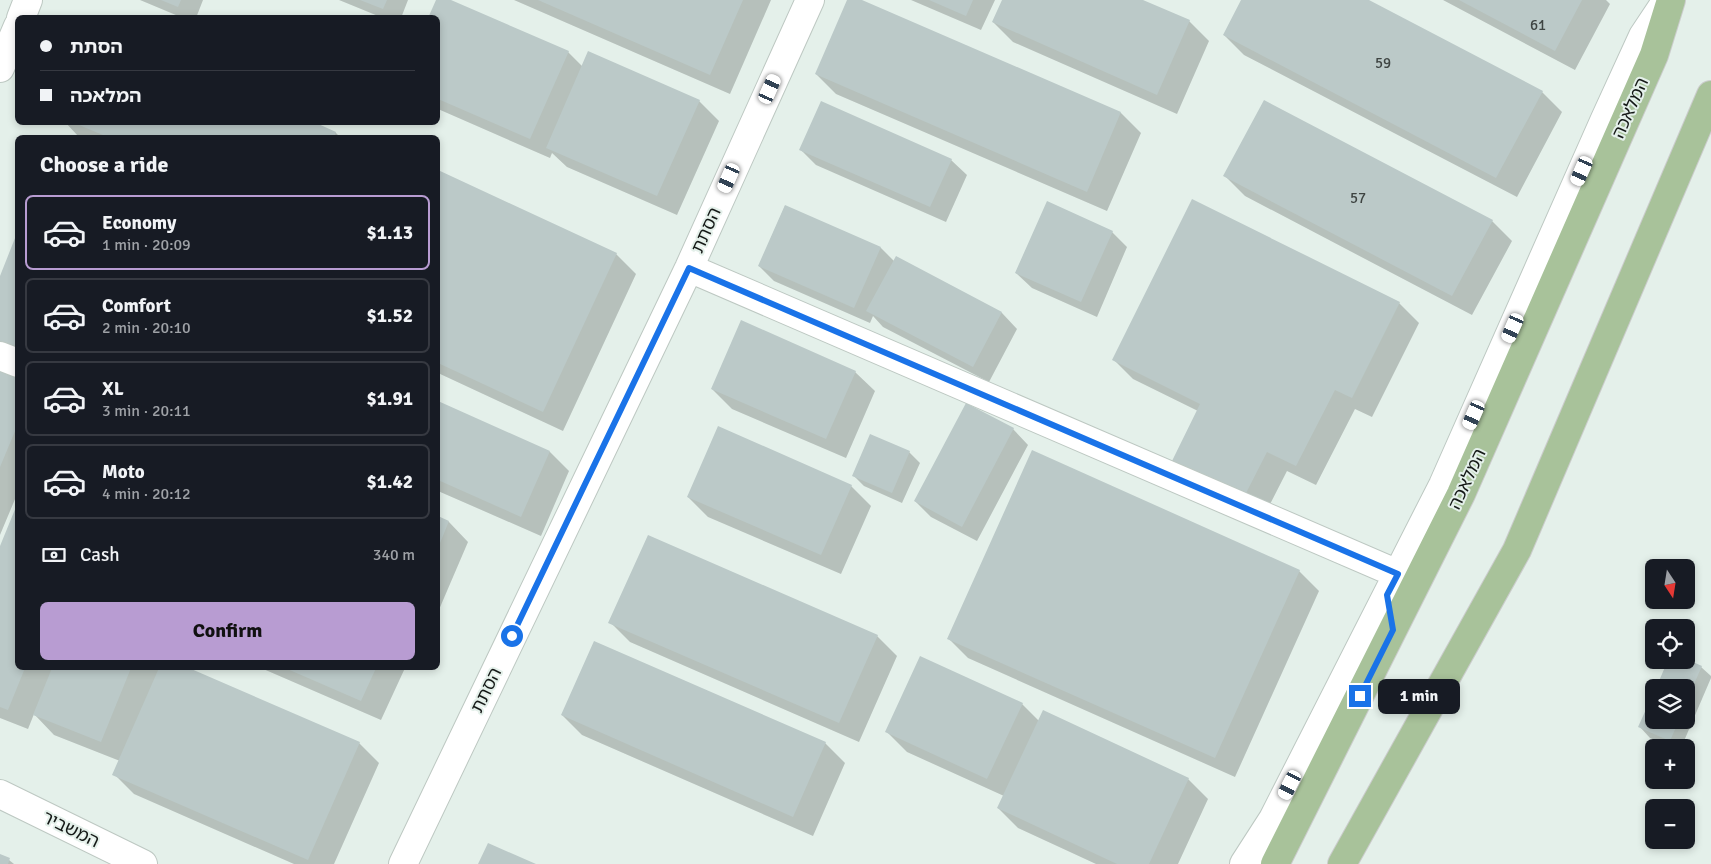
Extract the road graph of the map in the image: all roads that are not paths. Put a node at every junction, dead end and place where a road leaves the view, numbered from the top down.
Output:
1 (28, 0) edge
2 (810, 0) edge
3 (1667, 0) edge
4 (1672, 0) edge
5 (22, 15) edge
6 (15, 33) edge
7 (0, 68) edge
8 (1711, 95) edge
9 (689, 268) junction
10 (0, 356) edge
11 (15, 362) edge
12 (1392, 584) junction
13 (1393, 630) junction
14 (0, 794) edge
15 (142, 864) edge
16 (403, 864) edge
17 (1244, 864) edge
18 (1275, 864) edge
19 (1342, 864) edge

1 - 5 street
2 - 9 street, הסתת
3 - 12 street
4 - 13 main road, המלאכה
6 - 7 street
8 - 19 main road
9 - 12 street
9 - 16 street, הסתת
10 - 11 street
12 - 13 street
12 - 17 street
13 - 18 main road, המלאכה
14 - 15 street, המשביר

